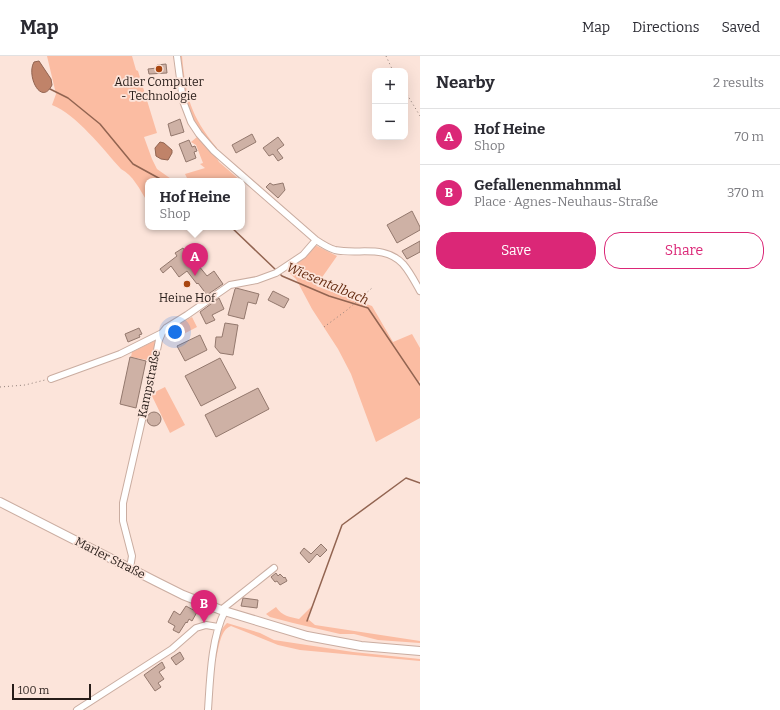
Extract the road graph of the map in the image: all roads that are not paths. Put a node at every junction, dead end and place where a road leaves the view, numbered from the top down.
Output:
1 (177, 56) edge
2 (245, 178) edge
3 (245, 178) edge
4 (316, 240) junction
5 (420, 291) edge
6 (162, 333) junction
7 (51, 379) road end
8 (0, 502) edge
9 (130, 568) junction
10 (273, 569) dead end
11 (223, 611) junction
12 (218, 627) junction
13 (420, 651) edge
14 (77, 710) edge
15 (208, 710) edge

1 - 3 street
2 - 4 street
4 - 5 street
4 - 6 street, Kampstraße
6 - 7 street
6 - 9 street, Kampstraße
8 - 9 main road, Marler Straße
9 - 11 main road, Marler Straße
10 - 11 street
11 - 12 street
11 - 13 main road, Marler Straße
12 - 14 street
12 - 15 street

